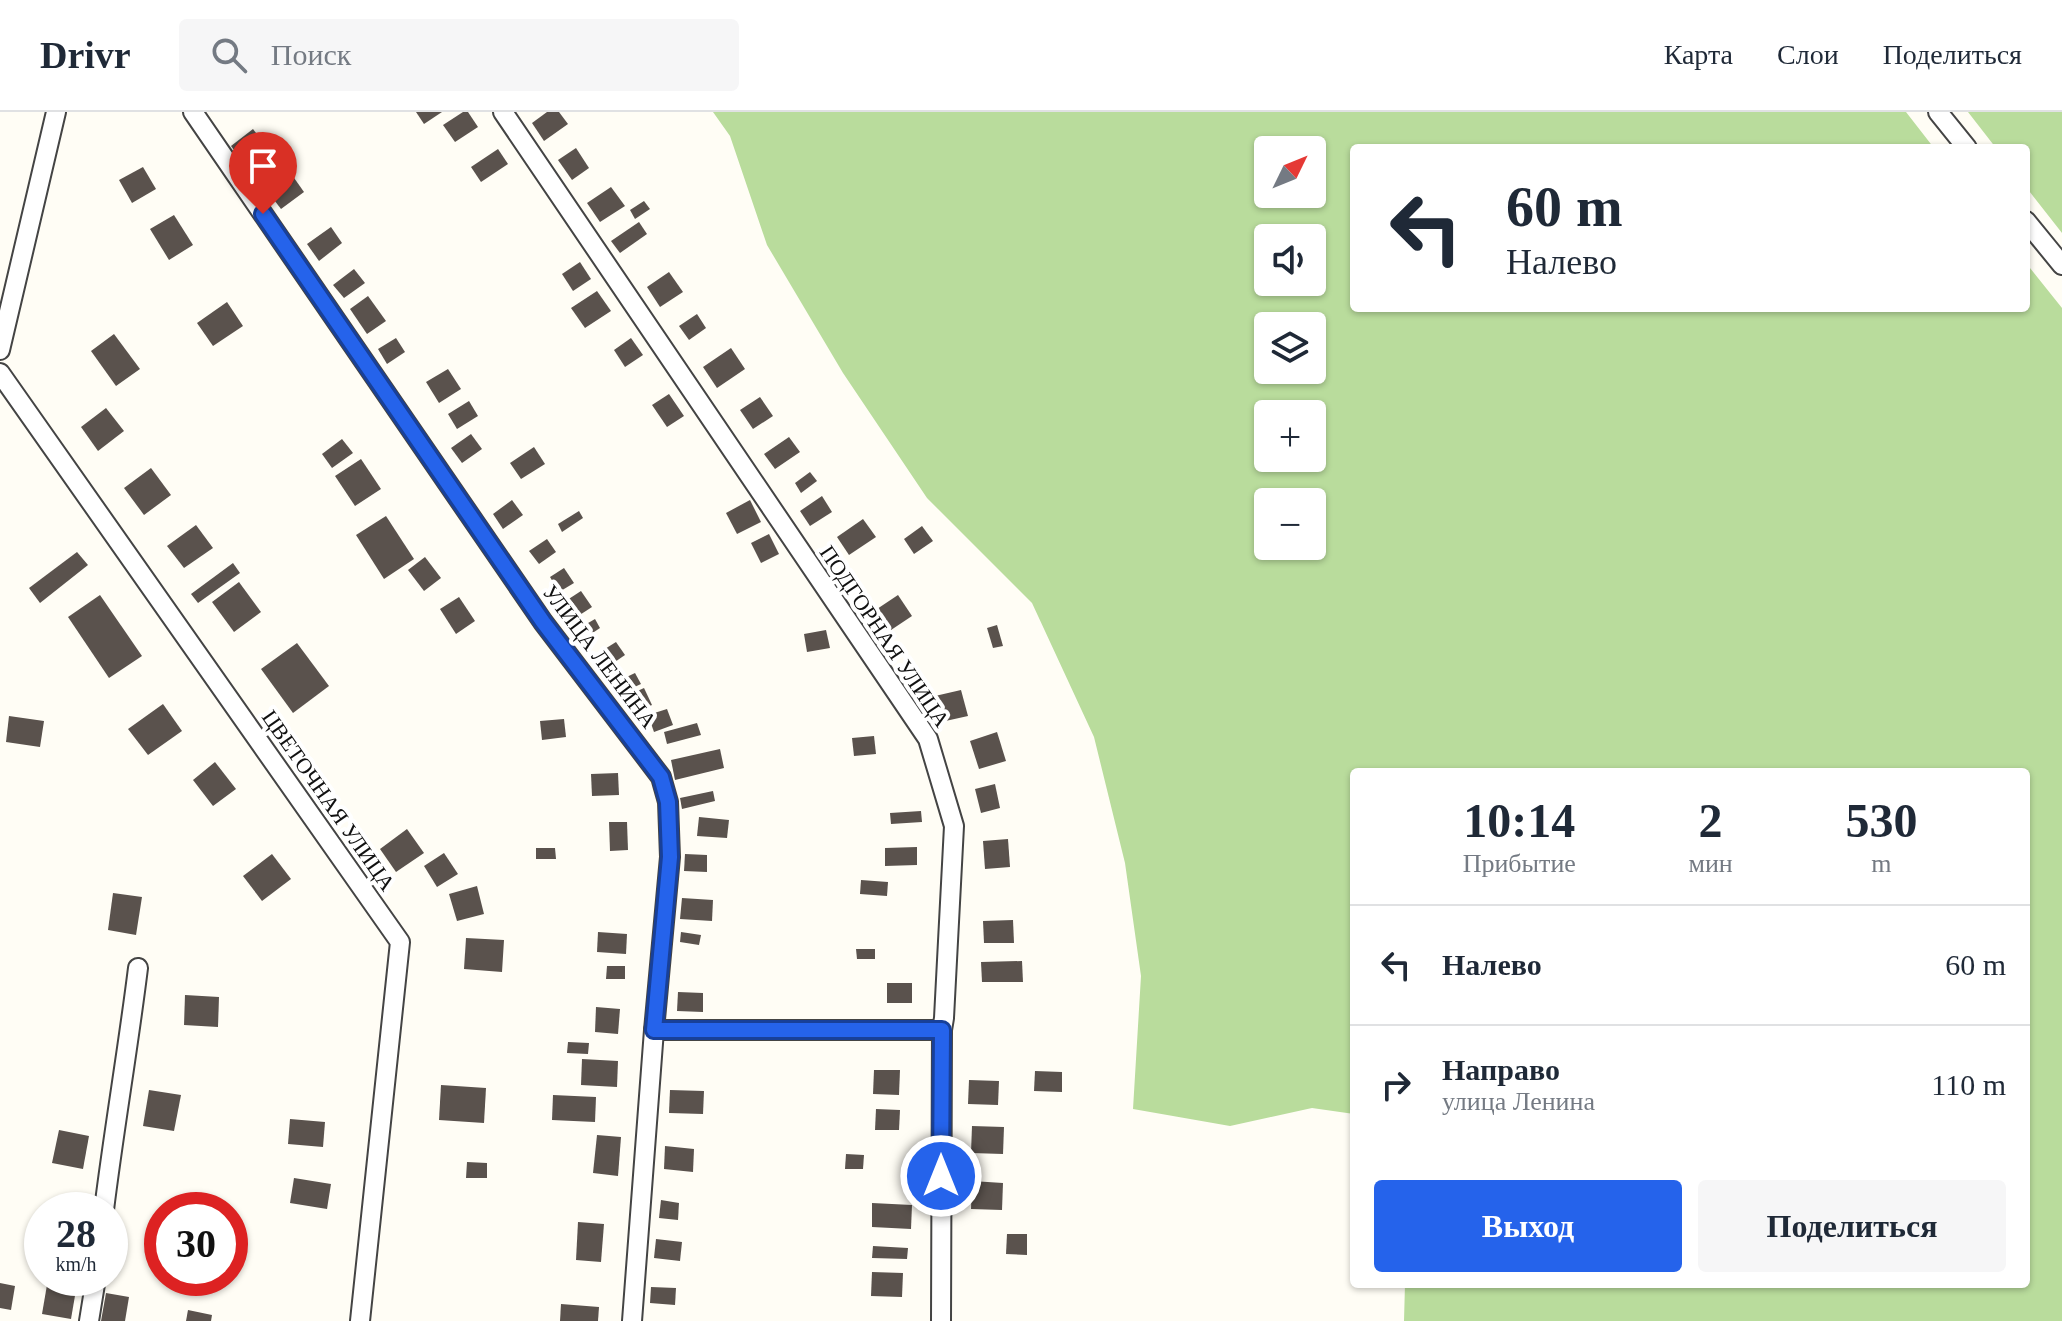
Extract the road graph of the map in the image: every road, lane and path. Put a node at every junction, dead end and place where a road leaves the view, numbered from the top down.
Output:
1 (56, 112) edge
2 (193, 112) edge
3 (503, 112) edge
4 (1938, 112) edge
5 (1964, 144) edge
6 (2030, 226) edge
7 (2062, 265) edge
8 (0, 350) edge
9 (0, 373) edge
10 (138, 968) dead end
11 (654, 1030) junction
12 (942, 1030) junction
13 (106, 1192) edge
14 (93, 1296) edge
15 (89, 1321) edge
16 (360, 1321) edge
17 (632, 1321) edge
18 (941, 1321) edge

1 - 8 street
2 - 11 street, УЛИЦА ЛЕНИНА
3 - 12 street, ПОДГОРНАЯ УЛИЦА
4 - 5 street
6 - 7 street
9 - 16 street, ЦВЕТОЧНАЯ УЛИЦА
10 - 13 street
11 - 12 street
11 - 17 street, УЛИЦА ЛЕНИНА
12 - 18 street, ПОДГОРНАЯ УЛИЦА
14 - 15 street

